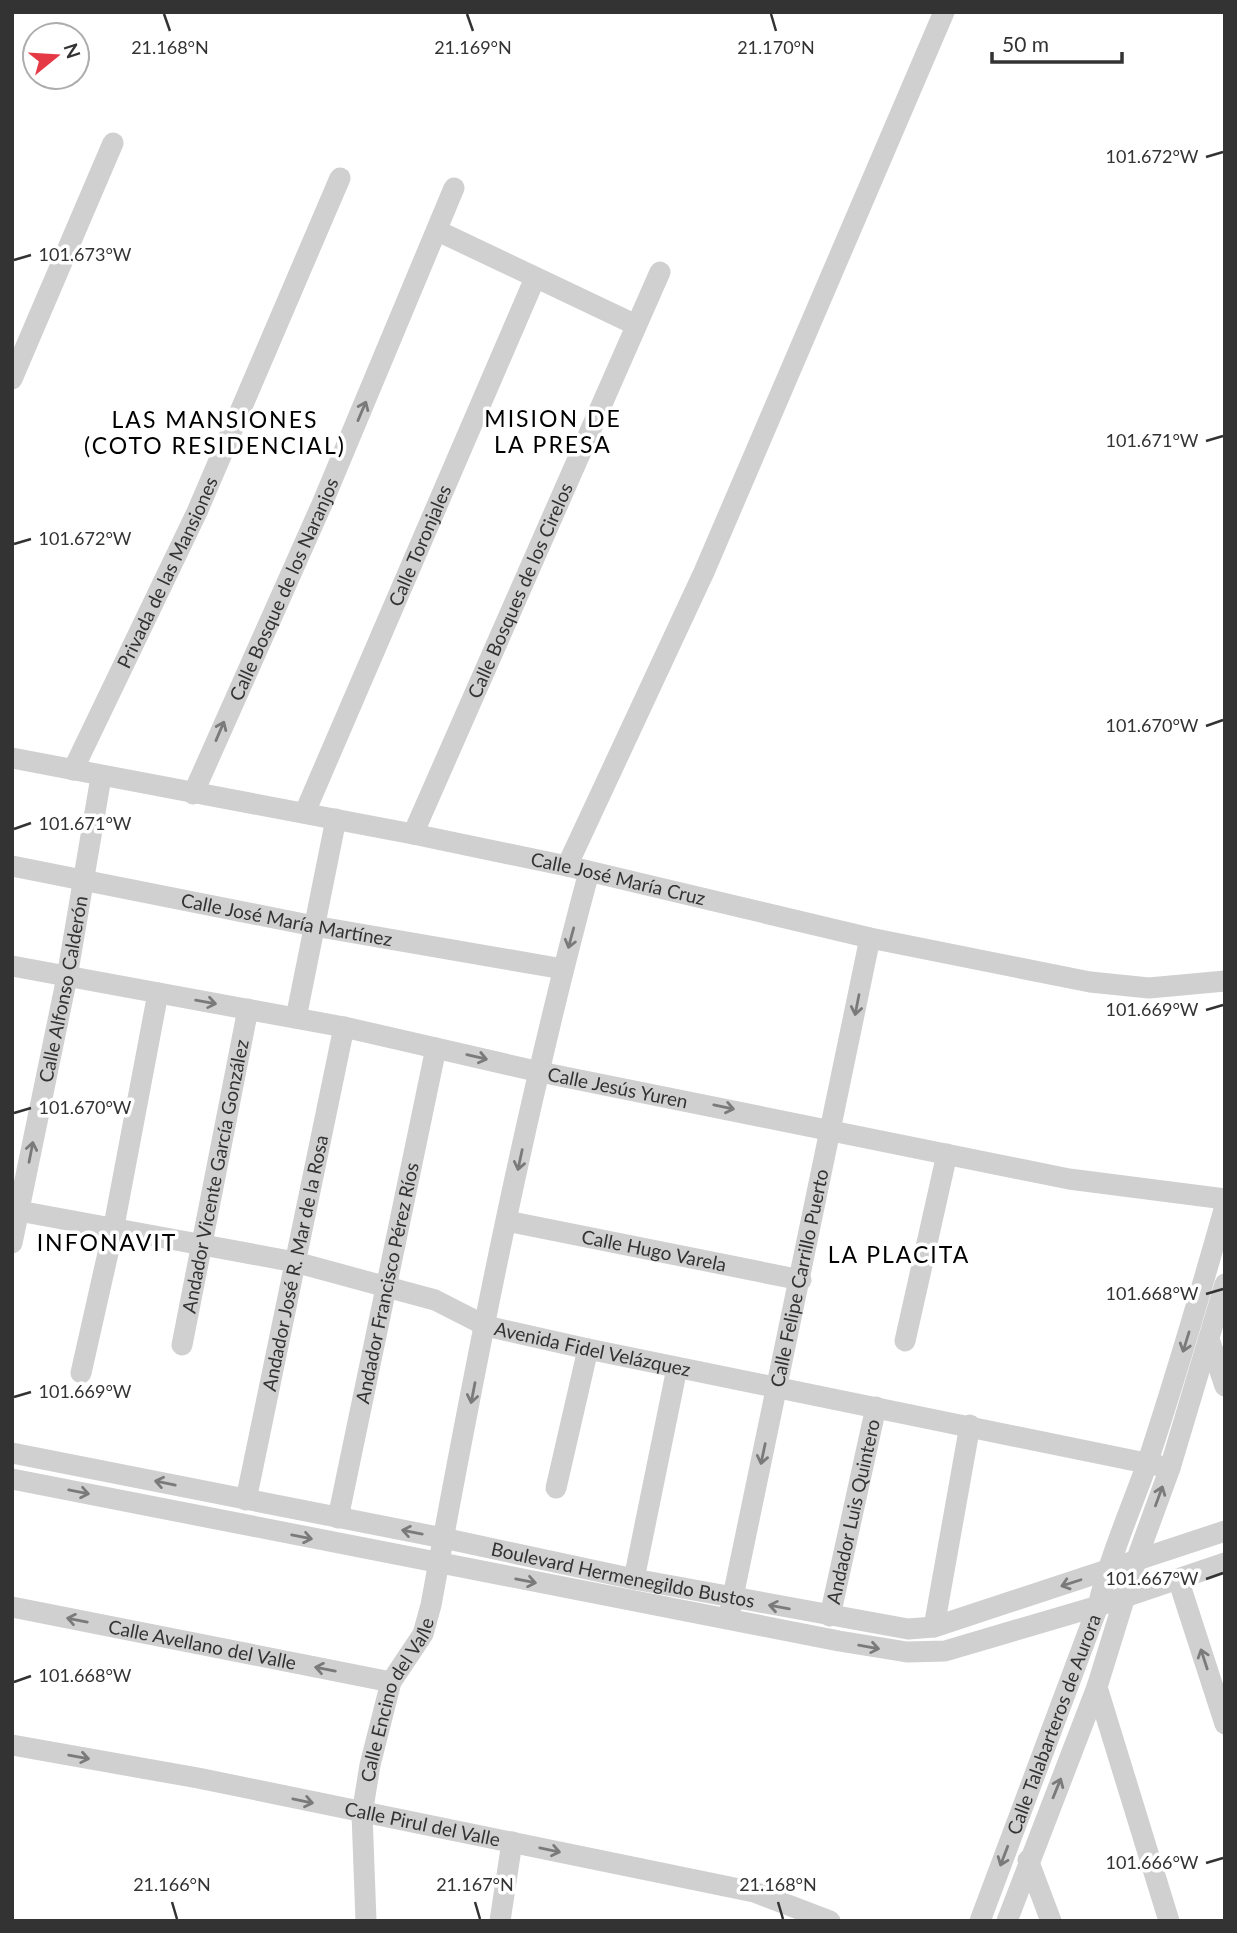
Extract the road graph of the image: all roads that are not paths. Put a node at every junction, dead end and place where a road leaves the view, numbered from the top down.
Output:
1 (944, 12) edge
2 (113, 144) dead end
3 (340, 178) dead end
4 (454, 188) dead end
5 (438, 231) junction
6 (660, 272) dead end
7 (535, 278) junction
8 (636, 325) junction
9 (12, 379) edge
10 (12, 758) edge
11 (73, 770) junction
12 (101, 777) junction
13 (192, 794) junction
14 (305, 812) junction
15 (336, 818) junction
16 (414, 834) junction
17 (12, 866) edge
18 (566, 866) junction
19 (589, 872) junction
20 (84, 881) junction
21 (314, 926) junction
22 (870, 938) junction
23 (12, 966) edge
24 (563, 969) junction
25 (66, 977) junction
26 (1225, 981) edge
27 (158, 993) junction
28 (248, 1009) junction
29 (296, 1018) junction
30 (344, 1027) junction
31 (436, 1048) junction
32 (540, 1072) junction
33 (832, 1131) junction
34 (947, 1154) junction
35 (1225, 1199) edge
36 (1225, 1206) edge
37 (19, 1212) junction
38 (507, 1221) junction
39 (113, 1231) junction
40 (12, 1242) edge
41 (200, 1245) junction
42 (295, 1262) junction
43 (801, 1280) junction
44 (1225, 1284) edge
45 (385, 1288) junction
46 (486, 1326) junction
47 (1209, 1339) junction
48 (905, 1341) dead end
49 (182, 1345) dead end
50 (588, 1349) junction
51 (677, 1368) junction
52 (81, 1373) dead end
53 (1225, 1386) edge
54 (777, 1387) junction
55 (876, 1407) junction
56 (970, 1425) junction
57 (12, 1453) edge
58 (1147, 1462) junction
59 (1170, 1468) junction
60 (12, 1479) edge
61 (556, 1488) dead end
62 (213, 1494) junction
63 (246, 1500) junction
64 (208, 1518) junction
65 (338, 1518) junction
66 (1225, 1531) edge
67 (443, 1538) junction
68 (1136, 1561) junction
69 (1225, 1563) edge
70 (438, 1564) junction
71 (1106, 1572) junction
72 (635, 1579) junction
73 (1178, 1579) junction
74 (1125, 1597) junction
75 (733, 1598) junction
76 (1098, 1606) junction
77 (12, 1607) edge
78 (830, 1616) junction
79 (729, 1620) junction
80 (934, 1627) junction
81 (391, 1682) junction
82 (1097, 1687) junction
83 (1225, 1724) edge
84 (12, 1745) edge
85 (362, 1814) junction
86 (512, 1842) junction
87 (1028, 1860) junction
88 (366, 1921) edge
89 (500, 1921) edge
90 (830, 1921) edge
91 (980, 1921) edge
92 (1007, 1921) edge
93 (1051, 1921) edge
94 (1169, 1921) edge

1 - 18 street
2 - 9 street
3 - 11 street, Privada de las Mansiones
4 - 5 street, Calle Bosque de los Naranjos
5 - 7 street
13 -> 5 street, Calle Bosque de los Naranjos
6 - 8 street, Calle Bosques de los Cirelos
7 - 8 street
7 - 14 street, Calle Toronjales
8 - 16 street, Calle Bosques de los Cirelos
10 - 11 street, Calle José María Cruz
11 - 12 street, Calle José María Cruz
12 - 13 street, Calle José María Cruz
12 - 20 street, Calle Alfonso Calderón
13 - 14 street, Calle José María Cruz
14 - 15 street, Calle José María Cruz
15 - 16 street, Calle José María Cruz
15 - 21 street
16 - 18 street, Calle José María Cruz
17 - 20 street, Calle José María Martínez
18 - 19 street, Calle José María Cruz
19 - 22 street, Calle José María Cruz
19 -> 24 street, Calle Encino del Valle
20 - 21 street, Calle José María Martínez
20 - 25 street, Calle Alfonso Calderón
21 - 24 street, Calle José María Martínez
21 - 29 street
22 - 26 street, Calle José María Cruz
22 -> 33 street, Calle Felipe Carrillo Puerto
23 - 25 street, Calle Jesús Yuren
24 - 32 street, Calle Encino del Valle
25 - 27 street, Calle Jesús Yuren
37 -> 25 street, Calle Alfonso Calderón
27 -> 28 street, Calle Jesús Yuren
27 - 39 street
28 - 29 street, Calle Jesús Yuren
28 - 41 street, Andador Vicente García González
29 - 30 street, Calle Jesús Yuren
30 - 31 street, Calle Jesús Yuren
30 - 42 street, Andador José R. Mar de la Rosa
31 -> 32 street, Calle Jesús Yuren
31 - 45 street, Andador Francisco Pérez Ríos
32 -> 33 street, Calle Jesús Yuren
32 -> 38 street, Calle Encino del Valle
33 - 34 street, Calle Jesús Yuren
33 - 43 street, Calle Felipe Carrillo Puerto
34 - 35 street, Calle Jesús Yuren
34 - 48 street
36 -> 58 street, Calle Talabarteros de Aurora
37 - 39 street, Avenida Fidel Velázquez
37 - 40 street, Calle Alfonso Calderón
38 - 43 street, Calle Hugo Varela
38 - 46 street, Calle Encino del Valle
39 - 41 street, Avenida Fidel Velázquez
39 - 52 street
41 - 42 street, Avenida Fidel Velázquez
41 - 49 street, Andador Vicente García González
42 - 45 street, Avenida Fidel Velázquez
42 - 63 street, Andador José R. Mar de la Rosa
43 - 54 street, Calle Felipe Carrillo Puerto
44 - 47 street, Calle Talabarteros de Aurora
45 - 46 street, Avenida Fidel Velázquez
45 - 65 street, Andador Francisco Pérez Ríos
46 - 50 street, Avenida Fidel Velázquez
46 -> 67 street, Calle Encino del Valle
47 - 53 street
47 - 59 street, Calle Talabarteros de Aurora
50 - 51 street, Avenida Fidel Velázquez
50 - 61 street
51 - 54 street, Avenida Fidel Velázquez
51 - 72 street
54 - 55 street, Avenida Fidel Velázquez
54 -> 75 street, Calle Felipe Carrillo Puerto
55 - 56 street, Avenida Fidel Velázquez
55 - 78 street, Andador Luis Quintero
56 - 58 street, Avenida Fidel Velázquez
56 - 80 street
62 -> 57 street, Boulevard Hermenegildo Bustos
58 - 59 street, Avenida Fidel Velázquez
58 - 71 street, Calle Talabarteros de Aurora
68 -> 59 street, Calle Talabarteros de Aurora
60 -> 64 street, Boulevard Hermenegildo Bustos
62 - 63 street, Boulevard Hermenegildo Bustos
62 - 64 street
63 - 65 street, Boulevard Hermenegildo Bustos
64 -> 70 street, Boulevard Hermenegildo Bustos
67 -> 65 street, Boulevard Hermenegildo Bustos
66 - 68 street, Boulevard Hermenegildo Bustos
67 - 70 street, Calle Encino del Valle
67 - 72 street, Boulevard Hermenegildo Bustos
68 - 71 street, Boulevard Hermenegildo Bustos
68 - 74 street, Calle Talabarteros de Aurora
69 - 73 street, Boulevard Hermenegildo Bustos
70 -> 79 street, Boulevard Hermenegildo Bustos
70 - 81 street, Calle Encino del Valle
71 - 76 street, Calle Talabarteros de Aurora
71 -> 80 street, Boulevard Hermenegildo Bustos
72 - 75 street, Boulevard Hermenegildo Bustos
73 - 74 street, Boulevard Hermenegildo Bustos
83 -> 73 street
74 - 76 street, Boulevard Hermenegildo Bustos
74 - 82 street, Calle Talabarteros de Aurora
78 -> 75 street, Boulevard Hermenegildo Bustos
75 - 79 street, Calle Felipe Carrillo Puerto
79 -> 76 street, Boulevard Hermenegildo Bustos
76 -> 91 street, Calle Talabarteros de Aurora
81 -> 77 street, Calle Avellano del Valle
78 - 80 street, Boulevard Hermenegildo Bustos
81 - 85 street, Calle Encino del Valle
87 -> 82 street, Calle Talabarteros de Aurora
82 - 94 street
84 -> 85 street, Calle Pirul del Valle
85 - 86 street, Calle Pirul del Valle
85 - 88 street, Calle Encino del Valle
86 - 89 street
86 -> 90 street, Calle Pirul del Valle
87 - 92 street, Calle Talabarteros de Aurora
87 - 93 street

